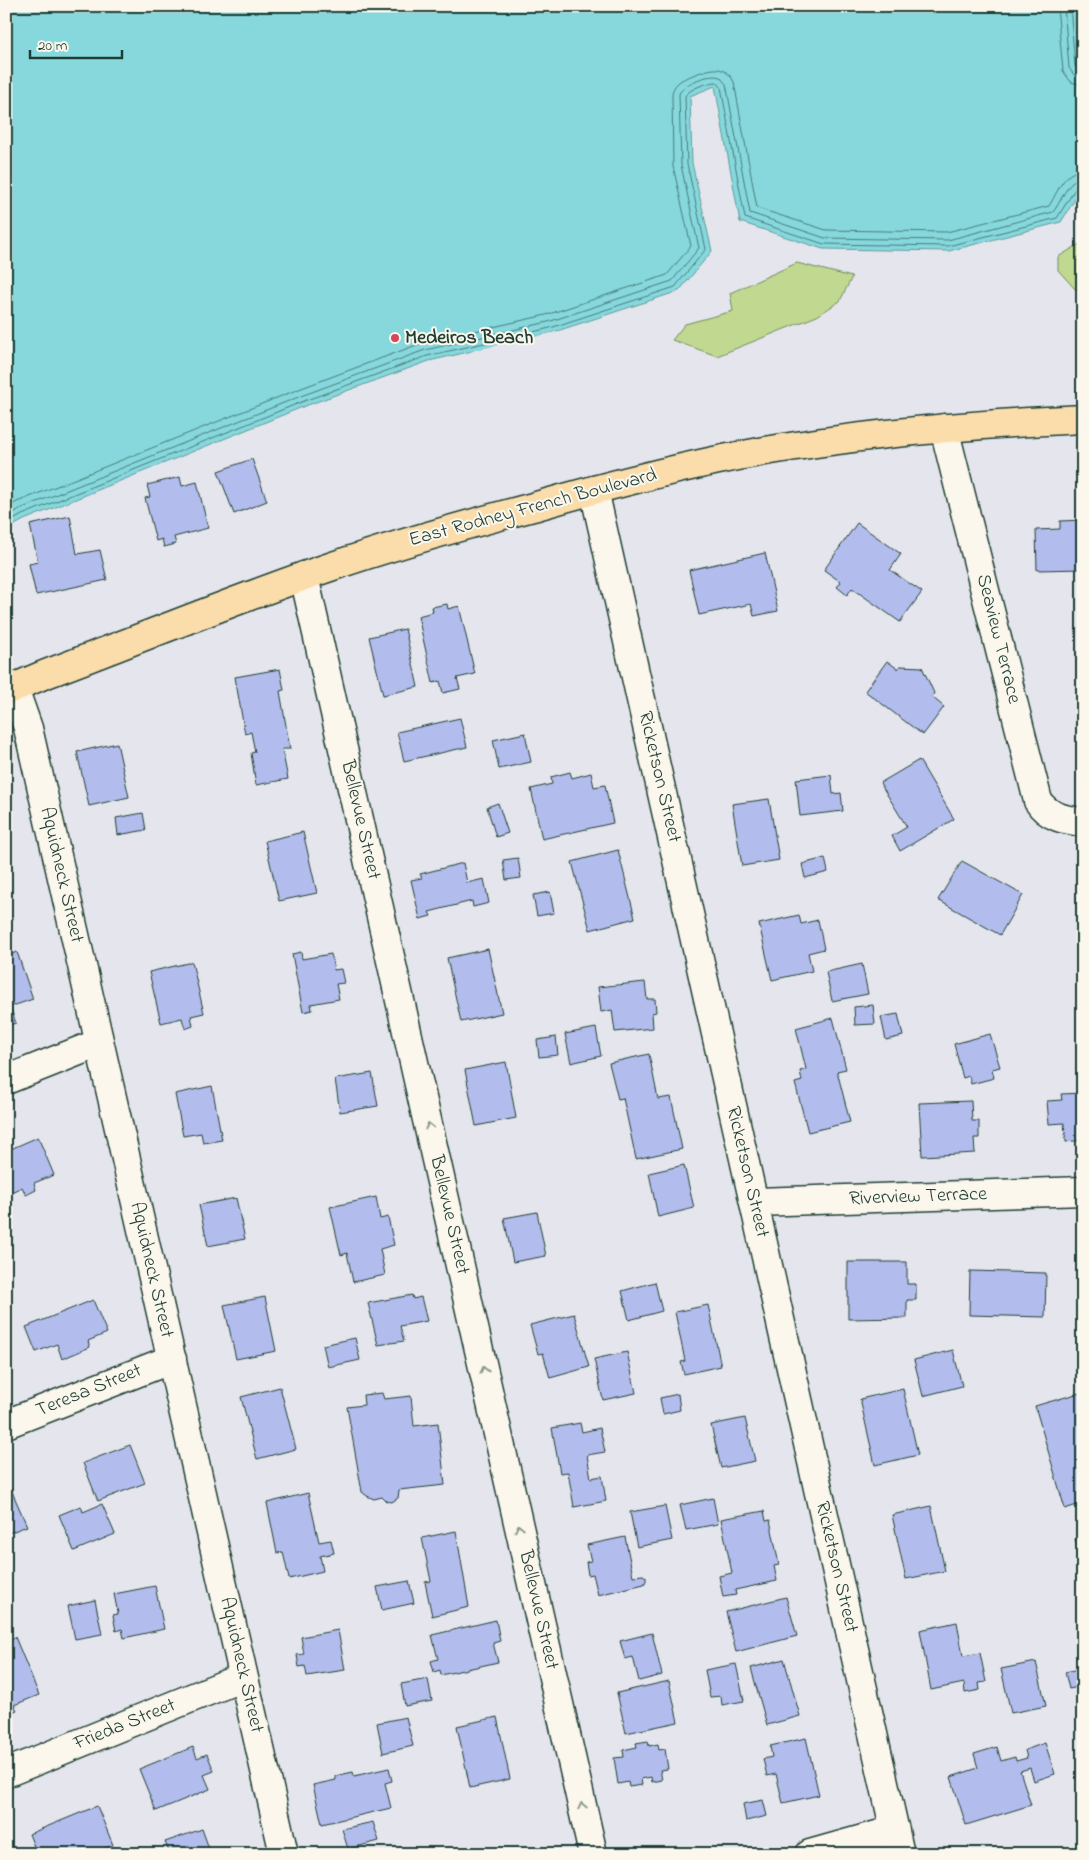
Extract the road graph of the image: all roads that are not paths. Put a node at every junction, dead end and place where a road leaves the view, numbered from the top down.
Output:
1 (1083, 419) edge
2 (944, 428) junction
3 (594, 490) junction
4 (304, 576) junction
5 (10, 690) edge
6 (1083, 822) edge
7 (99, 1043) junction
8 (6, 1080) edge
9 (1083, 1191) edge
10 (754, 1202) junction
11 (172, 1359) junction
12 (6, 1424) edge
13 (244, 1676) junction
14 (6, 1773) edge
15 (898, 1842) edge
16 (284, 1854) edge
17 (593, 1854) edge
18 (810, 1854) edge

1 - 2 main road, East Rodney French Boulevard
2 - 3 main road, East Rodney French Boulevard
2 - 6 street, Seaview Terrace
3 - 4 main road, East Rodney French Boulevard
3 - 10 street, Ricketson Street
4 - 5 main road, East Rodney French Boulevard
17 -> 4 street, Bellevue Street
5 - 7 street, Aquidneck Street
7 - 8 street
7 - 11 street, Aquidneck Street
9 - 10 street, Riverview Terrace
10 - 15 street, Ricketson Street
11 - 12 street, Teresa Street
11 - 13 street, Aquidneck Street
13 - 14 street, Frieda Street
13 - 16 street, Aquidneck Street
15 - 18 street

